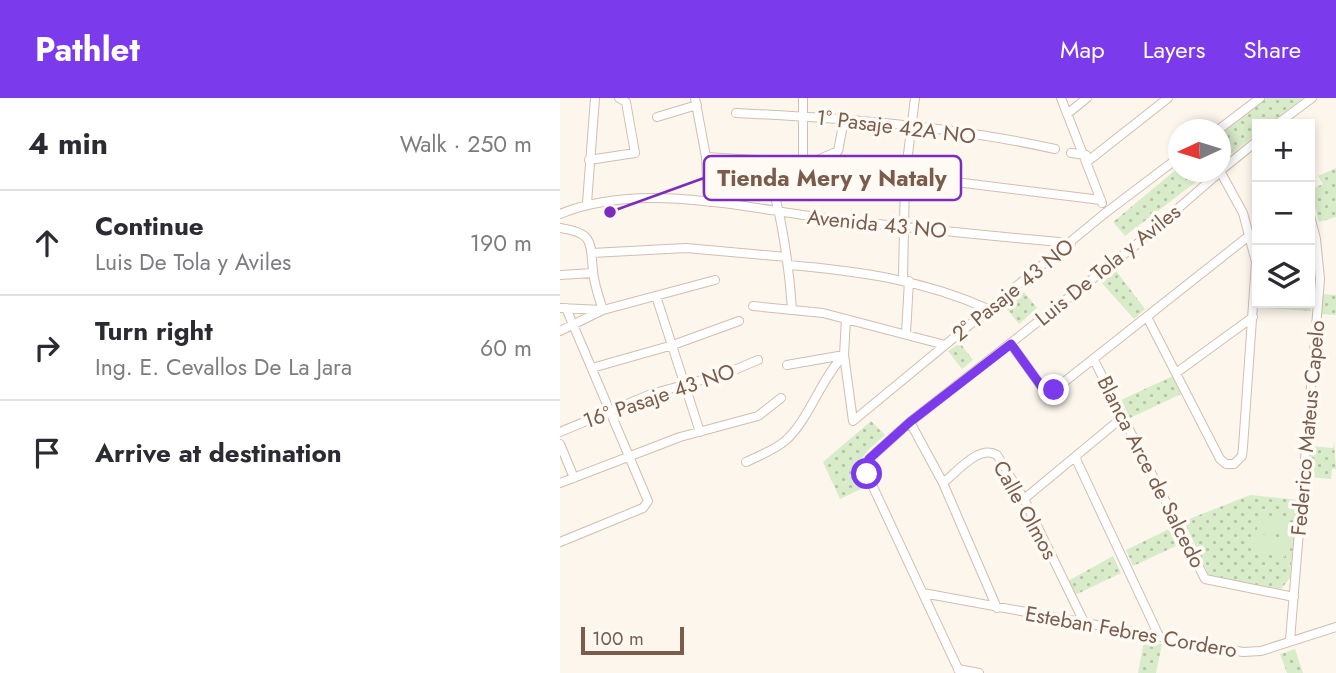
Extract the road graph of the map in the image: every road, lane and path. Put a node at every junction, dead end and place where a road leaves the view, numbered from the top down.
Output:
1 (596, 98) edge
2 (619, 98) edge
3 (803, 98) edge
4 (915, 98) edge
5 (1061, 98) edge
6 (1087, 98) edge
7 (1168, 98) edge
8 (1260, 98) edge
9 (1312, 98) edge
10 (696, 102) edge
11 (736, 113) dead end
12 (1067, 114) junction
13 (803, 116) junction
14 (657, 117) dead end
15 (1284, 119) edge
16 (844, 120) junction
17 (1231, 120) edge
18 (913, 128) junction
19 (1252, 145) edge
20 (1055, 149) dead end
21 (1071, 153) dead end
22 (706, 157) junction
23 (1087, 158) junction
24 (589, 160) junction
25 (1231, 162) edge
26 (759, 163) junction
27 (806, 164) junction
28 (1168, 166) edge
29 (905, 178) junction
30 (1207, 182) edge
31 (1227, 182) edge
32 (1101, 200) junction
33 (708, 202) junction
34 (587, 203) junction
35 (776, 211) junction
36 (1104, 214) junction
37 (560, 215) edge
38 (560, 228) edge
39 (904, 228) junction
40 (1250, 235) junction
41 (1315, 235) edge
42 (1071, 243) junction
43 (592, 253) junction
44 (787, 261) junction
45 (593, 273) junction
46 (560, 275) edge
47 (715, 280) dead end
48 (906, 280) junction
49 (656, 296) junction
50 (753, 306) dead end
51 (563, 308) edge
52 (792, 309) junction
53 (988, 309) junction
54 (603, 310) junction
55 (1147, 317) junction
56 (1253, 317) junction
57 (846, 319) junction
58 (739, 321) dead end
59 (573, 327) junction
60 (560, 331) edge
61 (906, 333) junction
62 (1011, 344) junction
63 (673, 345) junction
64 (945, 345) junction
65 (844, 355) junction
66 (758, 360) dead end
67 (1094, 360) junction
68 (787, 365) dead end
69 (592, 368) junction
70 (1176, 373) junction
71 (684, 384) junction
72 (781, 398) dead end
73 (611, 410) junction
74 (1124, 416) junction
75 (910, 422) junction
76 (560, 432) edge
77 (700, 432) junction
78 (560, 444) edge
79 (631, 456) junction
80 (1075, 457) junction
81 (746, 462) dead end
82 (574, 478) junction
83 (560, 483) edge
84 (943, 483) junction
85 (1024, 499) junction
86 (560, 542) edge
87 (923, 593) junction
88 (1294, 597) junction
89 (997, 608) junction
90 (1084, 622) junction
91 (1336, 627) edge
92 (1158, 636) junction
93 (1290, 640) junction
94 (959, 671) edge
95 (979, 673) edge

1 - 24 street
2 - 24 street
3 - 13 street
4 - 18 street
5 - 12 street
6 - 12 street
7 - 23 street
8 - 17 street
9 - 15 street
10 - 14 street
10 - 22 street
11 - 13 street, 1° Pasaje 42A NO
12 - 23 street
13 - 16 street, 1° Pasaje 42A NO
13 - 27 street
16 - 18 street, 1° Pasaje 42A NO
16 - 27 street
18 - 20 street, 1° Pasaje 42A NO
18 - 29 street
19 - 25 street, Luis De Tola y Aviles
21 - 23 street
22 - 26 street
22 - 33 street
23 - 32 street
24 - 34 street
26 - 27 street
26 - 35 street
27 - 29 street
28 - 36 street, 2° Pasaje 43 NO
29 - 32 street
29 - 39 street
30 - 62 street, Luis De Tola y Aviles
31 - 40 street
32 - 36 street
33 - 34 street, Avenida 43 NO
33 - 35 street, Avenida 43 NO
34 - 37 street, Avenida 43 NO
35 - 39 street, Avenida 43 NO
35 - 44 street
36 - 42 street, 2° Pasaje 43 NO
38 - 43 street
39 - 42 street, Avenida 43 NO
39 - 48 street
40 - 55 street
40 - 56 street
41 - 88 street, Federico Mateus Capelo
42 - 53 street, 2° Pasaje 43 NO
43 - 44 street
43 - 45 street
44 - 48 street
44 - 52 street
45 - 46 street
45 - 54 street
47 - 49 street
48 - 53 street
48 - 61 street
49 - 54 street
49 - 63 street
50 - 52 street
51 - 54 street
51 - 59 street
52 - 57 street
53 - 64 street, 2° Pasaje 43 NO
54 - 59 street
55 - 67 street
55 - 70 street
56 - 70 street
56 - 70 street
57 - 61 street
57 - 65 street
58 - 63 street
59 - 60 street
59 - 69 street
61 - 64 street
62 - 67 street
62 - 75 street, Luis De Tola y Aviles
63 - 69 street
63 - 71 street
64 - 65 street, 2° Pasaje 43 NO
65 - 68 street
65 - 81 street
66 - 71 street, 16° Pasaje 43 NO
67 - 74 street, Blanca Arce de Salcedo
69 - 73 street
71 - 73 street, 16° Pasaje 43 NO
71 - 77 street
72 - 77 street
73 - 76 street, 16° Pasaje 43 NO
73 - 79 street
74 - 80 street
74 - 88 street, Blanca Arce de Salcedo
75 - 84 street
75 - 87 street, Luis De Tola y Aviles
77 - 79 street
78 - 82 street
79 - 82 street
79 - 86 street
80 - 85 street
80 - 92 street
82 - 83 street
84 - 85 street, Calle Olmos
84 - 89 street
85 - 90 street, Calle Olmos
87 - 89 street, Esteban Febres Cordero
87 - 94 street
88 - 93 street, Federico Mateus Capelo
89 - 90 street, Esteban Febres Cordero
90 - 92 street, Esteban Febres Cordero
91 - 93 street, Esteban Febres Cordero
92 - 93 street, Esteban Febres Cordero
94 - 95 street

